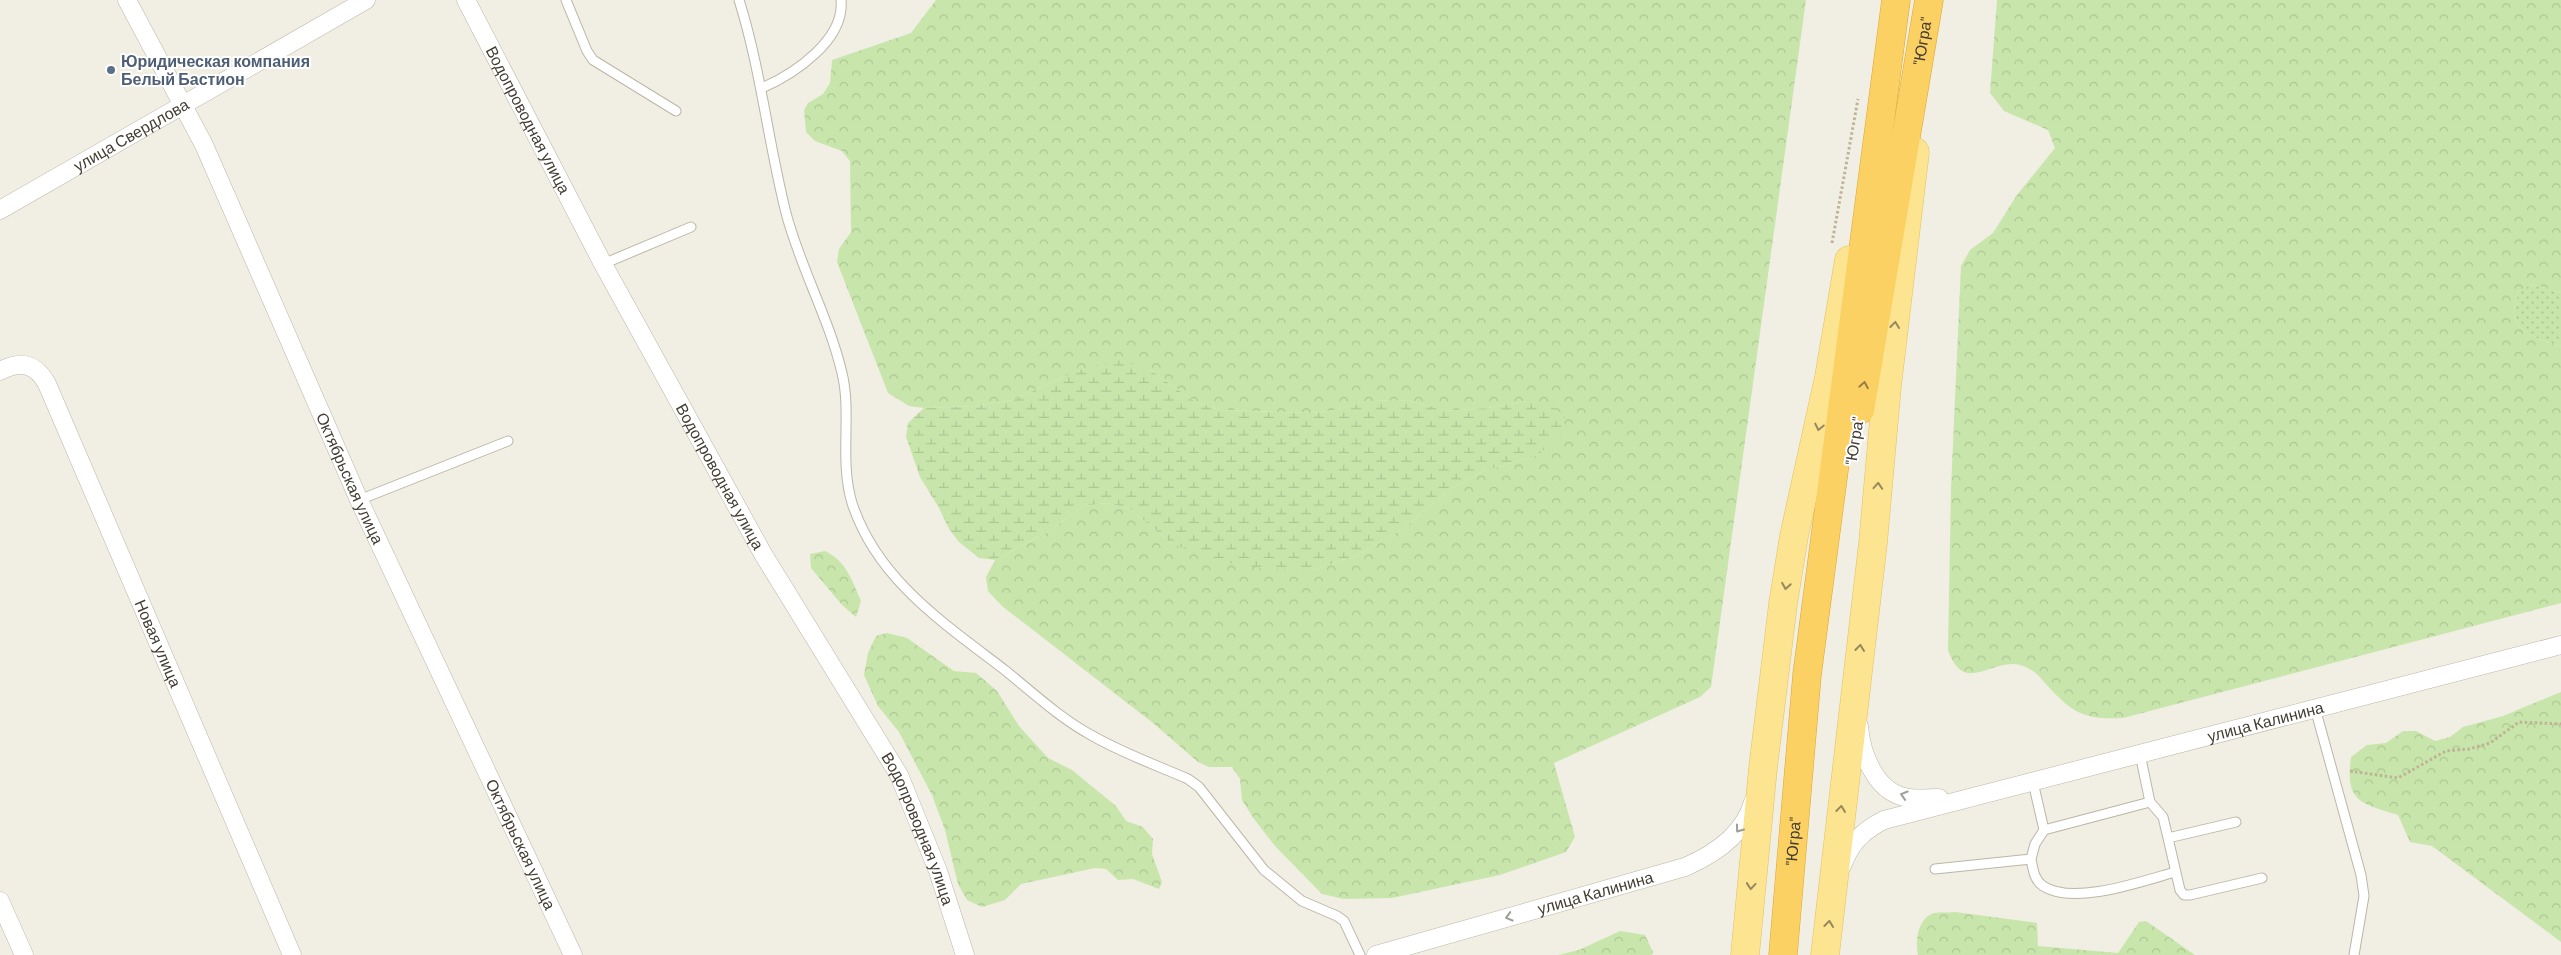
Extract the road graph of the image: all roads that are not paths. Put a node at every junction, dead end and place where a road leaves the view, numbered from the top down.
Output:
1 (127, 0) edge
2 (366, 0) edge
3 (466, 0) edge
4 (566, 0) edge
5 (739, 0) edge
6 (841, 0) edge
7 (1895, 0) edge
8 (1930, 0) edge
9 (762, 88) junction
10 (184, 105) junction
11 (676, 111) dead end
12 (0, 210) edge
13 (691, 227) dead end
14 (603, 264) junction
15 (0, 371) edge
16 (508, 441) dead end
17 (359, 500) junction
18 (2561, 645) edge
19 (1856, 686) junction
20 (2315, 708) junction
21 (2140, 754) junction
22 (1763, 768) junction
23 (2033, 782) junction
24 (1970, 797) junction
25 (2150, 802) junction
26 (2236, 822) dead end
27 (2044, 830) junction
28 (2168, 838) junction
29 (2031, 859) junction
30 (1935, 869) dead end
31 (2175, 872) junction
32 (2262, 878) dead end
33 (1789, 883) junction
34 (1832, 892) junction
35 (0, 901) edge
36 (24, 955) edge
37 (292, 955) edge
38 (573, 955) edge
39 (965, 955) edge
40 (1360, 955) edge
41 (1376, 955) edge
42 (1745, 955) edge
43 (1784, 955) edge
44 (1825, 955) edge
45 (2354, 955) edge

1 - 10 street, Октябрьская улица
2 - 10 street, улица Свердлова
3 - 14 street, Водопроводная улица
4 - 11 lane
5 - 9 lane
6 - 9 lane
7 -> 22 main road
7 - 33 highway, "Югра"
19 -> 8 main road
33 -> 8 highway, "Югра"
9 - 40 lane
10 - 12 street, улица Свердлова
10 - 17 street, Октябрьская улица
13 - 14 lane
14 - 39 street, Водопроводная улица
15 - 37 street, Новая улица
16 - 17 lane
17 - 38 street, Октябрьская улица
18 - 20 street, улица Калинина
24 -> 19 street
34 -> 19 main road
20 - 21 street, улица Калинина
20 - 45 lane
21 - 23 street, улица Калинина
21 - 25 lane
22 -> 41 street, улица Калинина
22 -> 42 main road
23 - 24 street, улица Калинина
23 - 27 lane
24 - 34 street
25 - 27 lane
25 - 28 lane
26 - 28 lane
27 - 29 lane
28 - 31 lane
29 - 30 lane
29 - 31 lane
31 - 32 lane
33 - 43 highway, "Югра"
44 -> 34 main road
35 - 36 street

